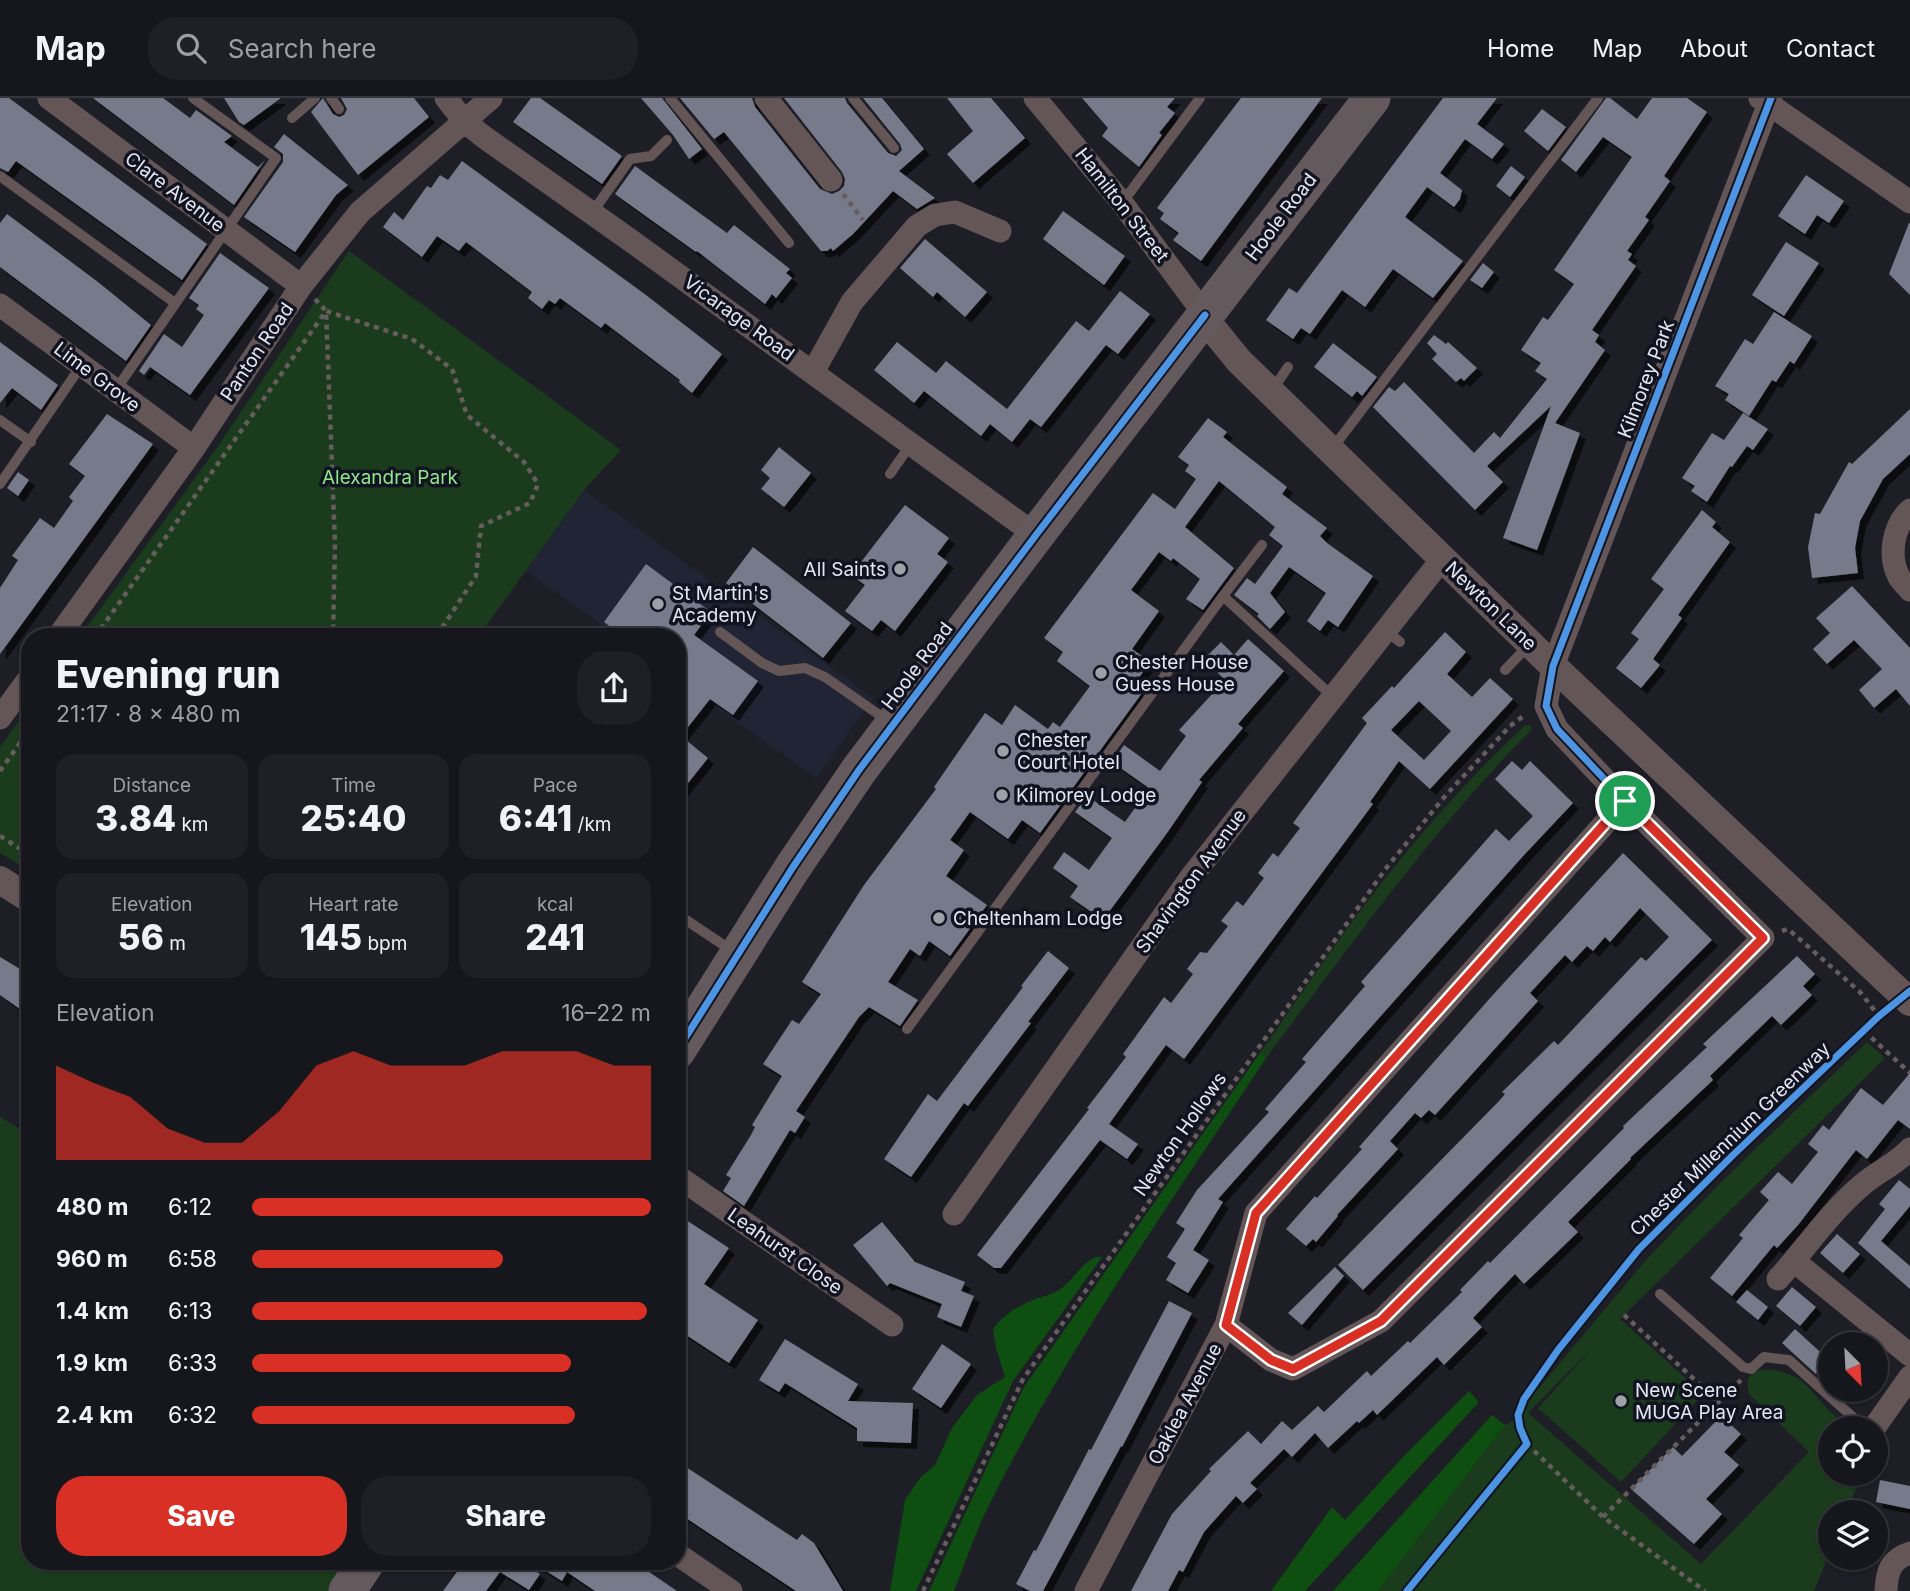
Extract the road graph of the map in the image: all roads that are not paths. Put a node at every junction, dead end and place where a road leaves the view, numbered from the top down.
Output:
1 (49, 98) edge
2 (193, 98) edge
3 (315, 98) edge
4 (331, 98) edge
5 (446, 98) edge
6 (491, 98) edge
7 (670, 98) edge
8 (766, 98) edge
9 (853, 98) edge
10 (1035, 98) edge
11 (1200, 98) edge
12 (1371, 98) edge
13 (1598, 98) edge
14 (1766, 100) edge
15 (339, 108) dead end
16 (292, 118) dead end
17 (464, 121) junction
18 (667, 140) dead end
19 (894, 148) dead end
20 (0, 176) edge
21 (831, 180) road end
22 (1910, 202) edge
23 (1122, 204) junction
24 (592, 213) junction
25 (226, 230) junction
26 (1000, 230) dead end
27 (789, 243) dead end
28 (301, 286) junction
29 (175, 303) junction
30 (0, 304) edge
31 (1205, 315) junction
32 (81, 366) junction
33 (1288, 367) dead end
34 (813, 372) junction
35 (115, 391) junction
36 (1271, 392) junction
37 (0, 420) edge
38 (31, 442) junction
39 (911, 443) junction
40 (194, 448) junction
41 (1332, 449) junction
42 (890, 474) dead end
43 (0, 484) edge
44 (1910, 510) edge
45 (1036, 535) junction
46 (1262, 545) dead end
47 (1442, 559) junction
48 (1910, 590) edge
49 (1223, 596) junction
50 (64, 628) edge
51 (720, 632) dead end
52 (1530, 644) junction
53 (1553, 666) junction
54 (1505, 670) dead end
55 (21, 689) edge
56 (1332, 696) junction
57 (0, 718) edge
58 (893, 724) junction
59 (1625, 801) junction
60 (0, 880) edge
61 (21, 893) edge
62 (686, 920) edge
63 (737, 953) junction
64 (1900, 1005) edge
65 (907, 1029) dead end
66 (686, 1037) edge
67 (1910, 1149) edge
68 (686, 1183) edge
69 (954, 1213) dead end
70 (1794, 1261) junction
71 (1778, 1279) dead end
72 (1660, 1294) dead end
73 (892, 1325) dead end
74 (1226, 1325) junction
75 (1910, 1355) edge
76 (1910, 1377) edge
77 (1852, 1416) edge
78 (1882, 1416) edge
79 (1910, 1553) edge
80 (686, 1560) edge
81 (361, 1570) edge
82 (347, 1591) edge
83 (731, 1591) edge
84 (1086, 1591) edge
85 (1886, 1591) edge

1 - 25 street, Clare Avenue
2 - 25 lane
3 - 16 lane
4 - 15 lane
5 - 17 street, Vicarage Road
6 - 17 street, Panton Road
7 - 27 lane
8 - 21 street
9 - 19 lane
10 - 23 street, Hamilton Street
11 - 23 lane
12 - 31 highway, Hoole Road
13 - 41 lane
14 - 22 street
14 - 53 street, Kilmorey Park
17 - 24 street, Vicarage Road
17 - 28 street, Panton Road
18 - 24 lane
20 - 29 lane
23 - 31 street, Hamilton Street
24 - 34 street, Vicarage Road
25 - 28 street, Clare Avenue
25 - 29 lane
26 - 34 street
28 - 40 street, Panton Road
29 - 35 lane
30 - 32 street, Lime Grove
31 - 36 street, Newton Lane
31 - 45 highway, Hoole Road
32 - 35 street, Lime Grove
32 - 38 lane
33 - 36 lane
34 - 39 street, Vicarage Road
35 - 40 street, Lime Grove
36 - 41 street, Newton Lane
37 - 38 lane
38 - 43 lane
39 - 42 lane
39 - 45 street, Vicarage Road
40 - 50 street, Panton Road
41 - 47 street, Newton Lane
44 - 48 street
45 - 58 highway, Hoole Road
46 - 49 lane
47 - 52 street, Newton Lane
47 - 56 street, Shavington Avenue
49 - 56 lane
49 - 65 lane
51 - 58 lane
52 - 53 street, Newton Lane
52 - 54 lane
53 - 59 street, Kilmorey Park
53 - 64 street, Newton Lane
55 - 57 street
56 - 69 street, Shavington Avenue
58 - 63 highway, Hoole Road
59 - 74 street, Oaklea Avenue
59 - 74 street, Kilmorey Park
60 - 61 street
62 - 63 lane
63 - 66 highway, Hoole Road
67 - 70 street
68 - 73 street, Leahurst Close
70 - 71 street
70 - 75 street
72 - 77 lane
74 - 84 street, Oaklea Avenue
76 - 78 street
79 - 85 street
80 - 83 street
81 - 82 highway

